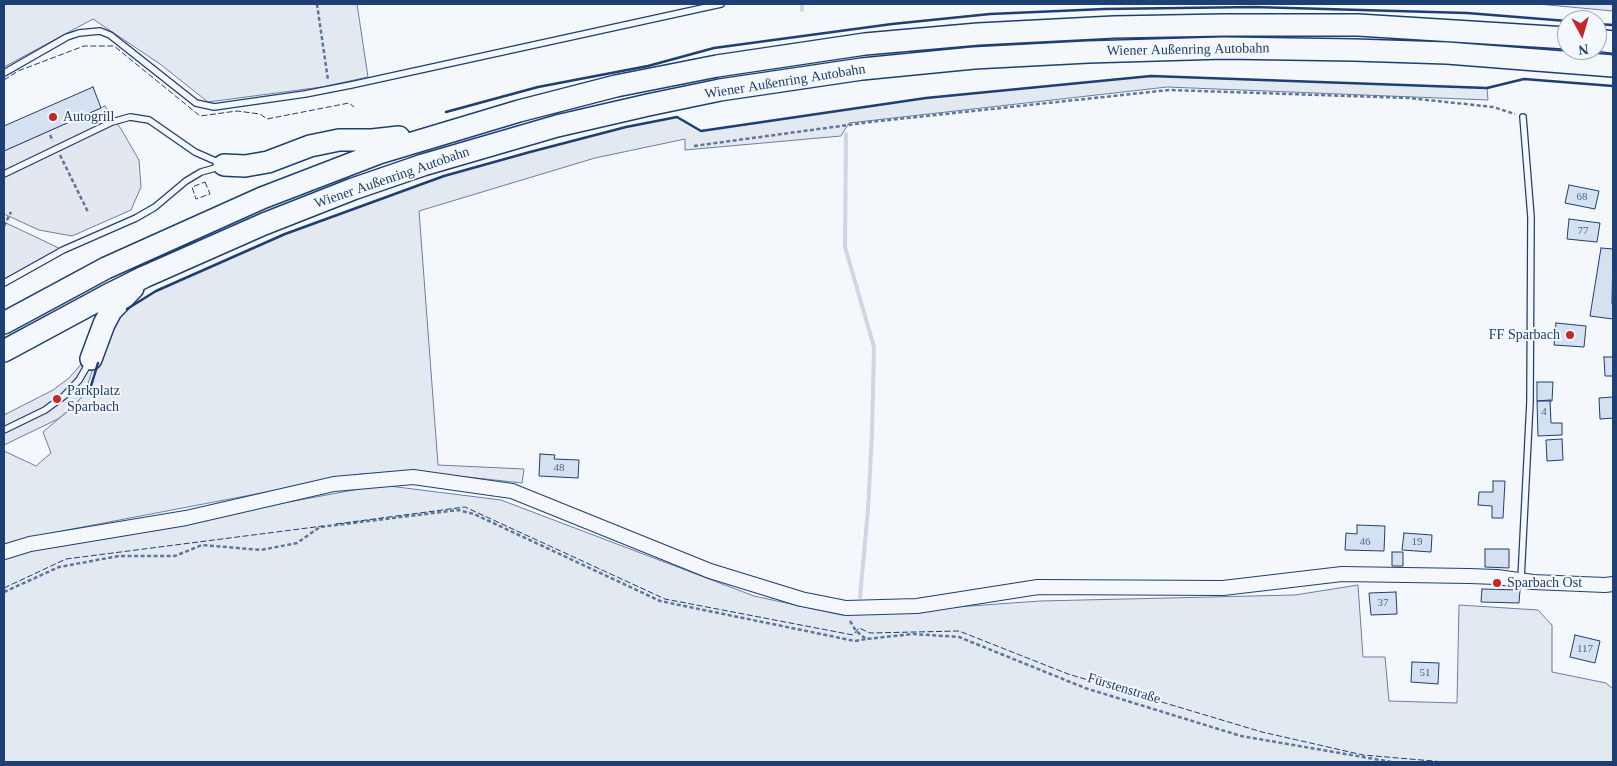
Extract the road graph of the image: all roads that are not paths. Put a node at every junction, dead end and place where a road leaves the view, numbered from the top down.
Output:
1 (721, 4) edge
2 (1557, 37) edge
3 (1613, 66) edge
4 (4, 73) edge
5 (1523, 117) road end
6 (456, 129) junction
7 (224, 165) junction
8 (4, 174) edge
9 (144, 277) junction
10 (4, 283) edge
11 (4, 324) edge
12 (4, 351) edge
13 (91, 359) joint
14 (4, 430) edge
15 (4, 552) edge
16 (1521, 581) junction
17 (1613, 584) edge

1 - 4 lane
2 - 6 highway, Wiener Außenring Autobahn
3 - 9 highway, Wiener Außenring Autobahn
5 - 16 lane
6 - 7 highway
6 - 11 highway, Wiener Außenring Autobahn
7 - 8 lane
7 - 10 lane
9 - 12 highway, Wiener Außenring Autobahn
9 - 13 highway
13 - 14 lane
15 - 16 street
16 - 17 street

